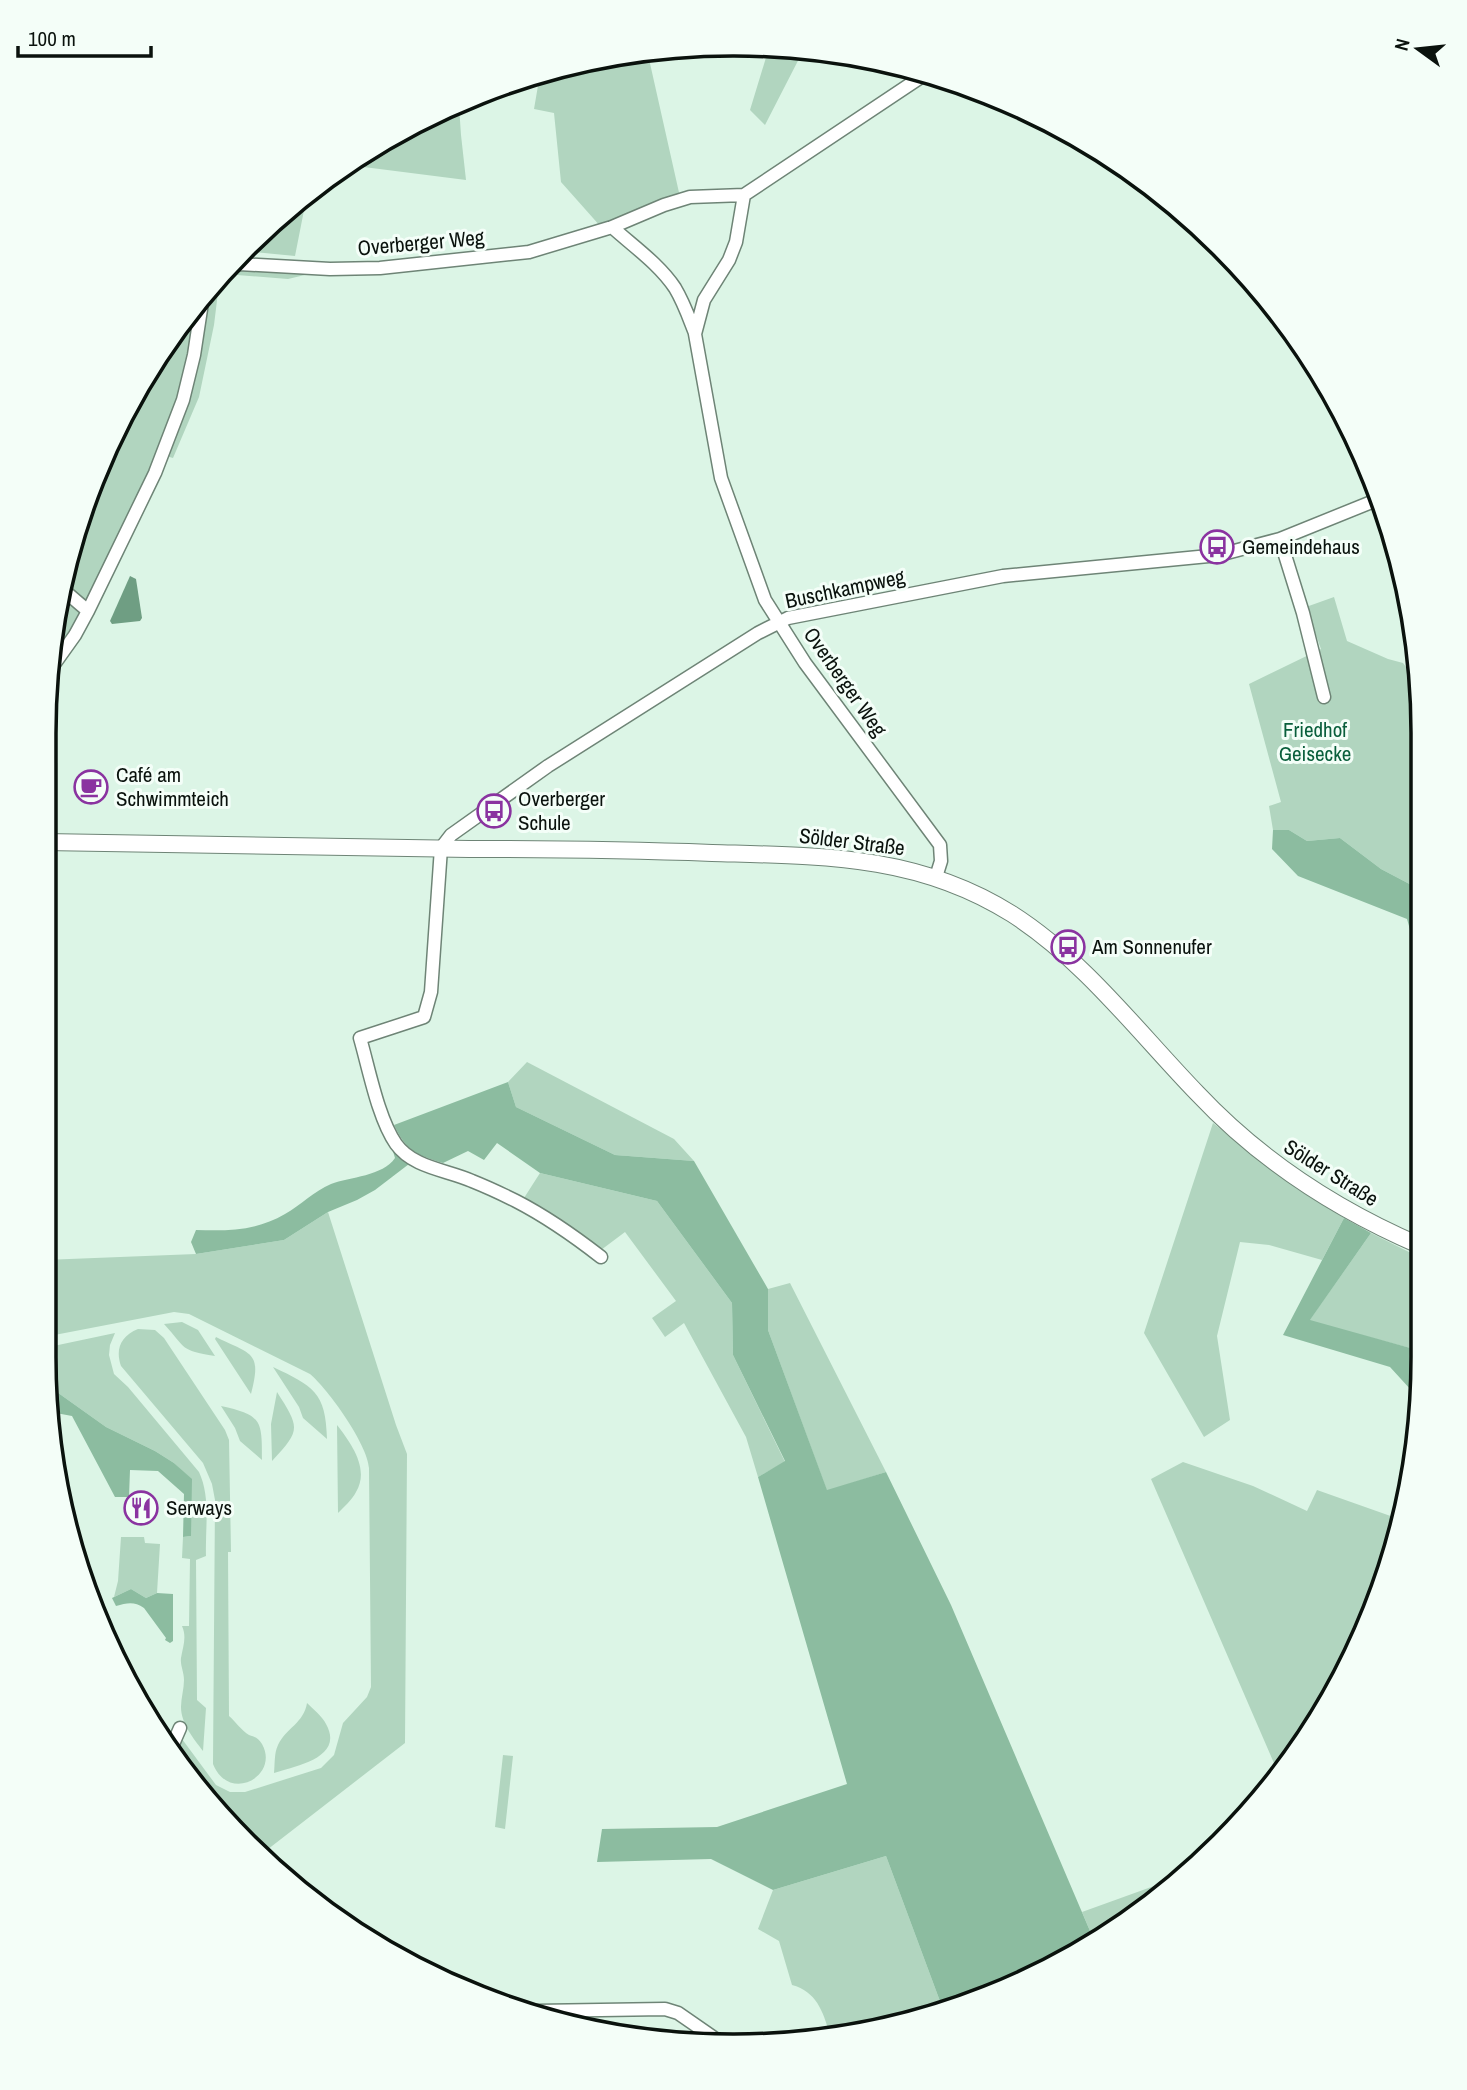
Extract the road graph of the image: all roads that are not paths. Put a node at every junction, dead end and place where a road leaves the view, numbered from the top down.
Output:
1 (915, 81) edge
2 (744, 195) junction
3 (612, 227) junction
4 (245, 264) edge
5 (200, 316) edge
6 (695, 334) junction
7 (1370, 503) edge
8 (1280, 539) junction
9 (70, 596) edge
10 (88, 611) junction
11 (779, 622) junction
12 (61, 655) edge
13 (1324, 697) dead end
14 (56, 842) edge
15 (441, 848) junction
16 (936, 877) junction
17 (1411, 1242) edge
18 (600, 1257) dead end
19 (180, 1728) dead end
20 (175, 1740) edge
21 (557, 2011) edge
22 (707, 2033) edge

1 - 2 street
2 - 3 street, Overberger Weg
2 - 6 street, Overberger Weg
3 - 4 street, Overberger Weg
3 - 6 street, Overberger Weg
5 - 10 street
6 - 11 street, Overberger Weg
7 - 8 street, Buschkampweg
8 - 11 street, Buschkampweg
8 - 13 street
9 - 10 street
10 - 12 street
11 - 15 street, Buschkampweg
11 - 16 street, Overberger Weg
14 - 15 main road, Sölder Straße
15 - 16 main road, Sölder Straße
15 - 18 street
16 - 17 main road, Sölder Straße
19 - 20 street
21 - 22 street

